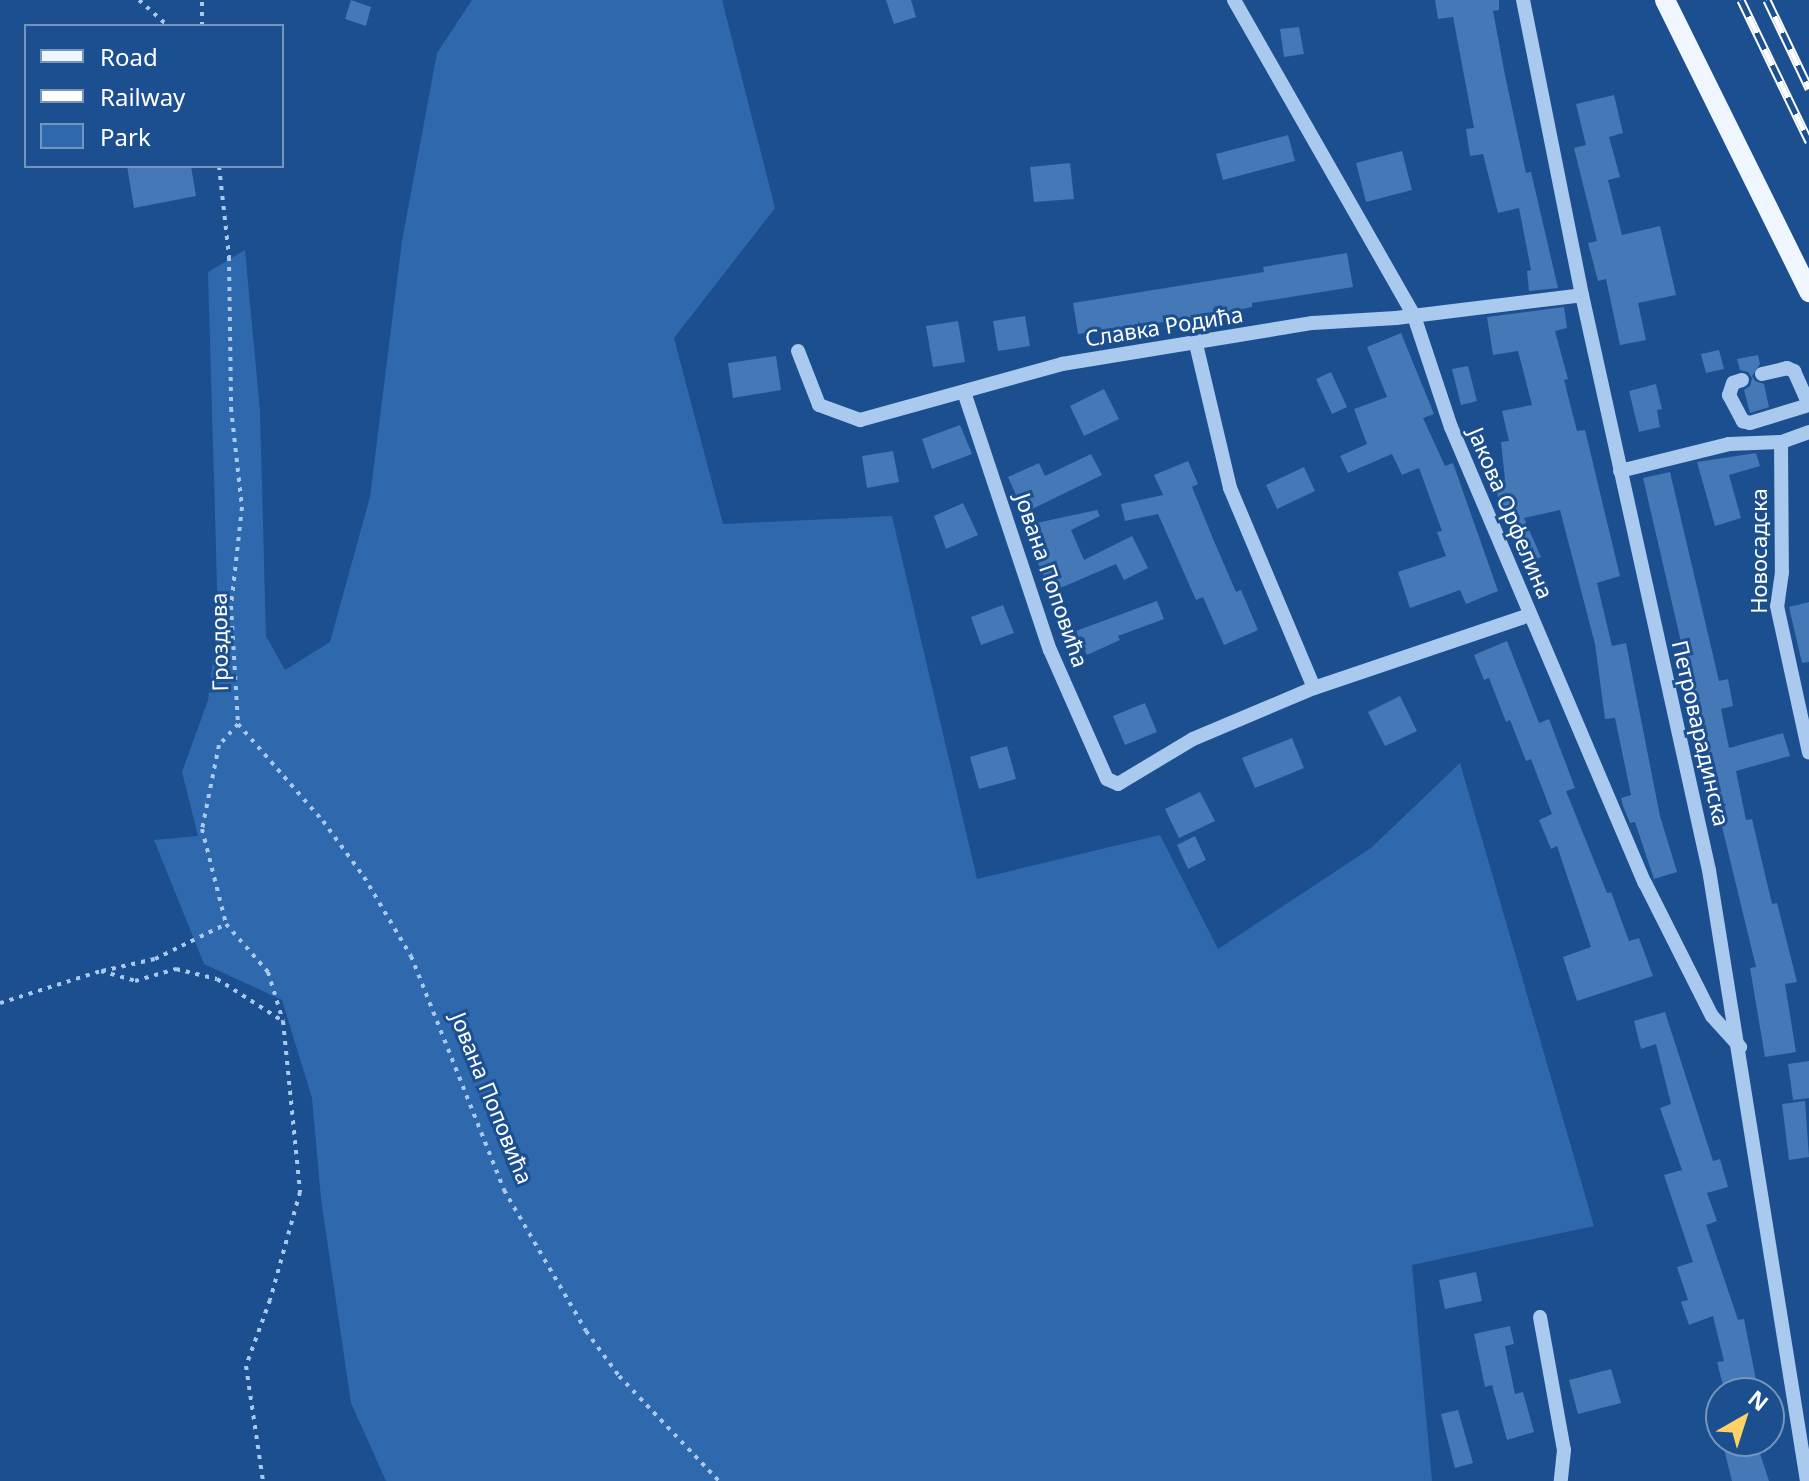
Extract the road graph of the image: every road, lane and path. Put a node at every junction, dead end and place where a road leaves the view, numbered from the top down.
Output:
1 (139, 0) edge
2 (202, 0) edge
3 (1234, 0) edge
4 (1523, 0) edge
5 (1665, 0) edge
6 (166, 24) edge
7 (202, 24) edge
8 (219, 168) edge
9 (1809, 292) edge
10 (1582, 295) junction
11 (1414, 316) junction
12 (1196, 344) junction
13 (798, 351) dead end
14 (1762, 374) dead end
15 (1742, 380) dead end
16 (964, 392) junction
17 (1809, 405) edge
18 (1809, 432) edge
19 (1781, 442) junction
20 (1620, 471) junction
21 (1530, 615) junction
22 (1314, 688) junction
23 (238, 724) junction
24 (1809, 753) edge
25 (226, 924) junction
26 (101, 971) junction
27 (0, 1003) edge
28 (283, 1021) junction
29 (1740, 1047) junction
30 (1540, 1317) dead end
31 (263, 1481) edge
32 (719, 1481) edge
33 (1561, 1481) edge
34 (1807, 1481) edge

1 - 6 path
2 - 7 path
3 - 11 street, Јакова Орфелина
4 - 10 street, Петроварадинска
5 - 9 main road
8 - 23 path, Гроздова
10 - 11 street, Славка Родића
10 - 20 street, Петроварадинска
11 - 12 street, Славка Родића
11 - 21 street, Јакова Орфелина
12 - 16 street, Славка Родића
12 - 22 street
13 - 16 street, Славка Родића
14 - 17 street
15 - 17 street
16 - 22 street, Јована Поповића
18 - 19 street
19 - 20 street
19 - 24 street, Новосадска
20 - 29 street, Петроварадинска
21 - 22 street
21 - 29 street, Јакова Орфелина
23 - 25 path
23 - 32 path, Јована Поповића
25 - 26 path
25 - 28 path
26 - 27 path
26 - 28 path
28 - 31 path
29 - 34 street, Петроварадинска
30 - 33 street

